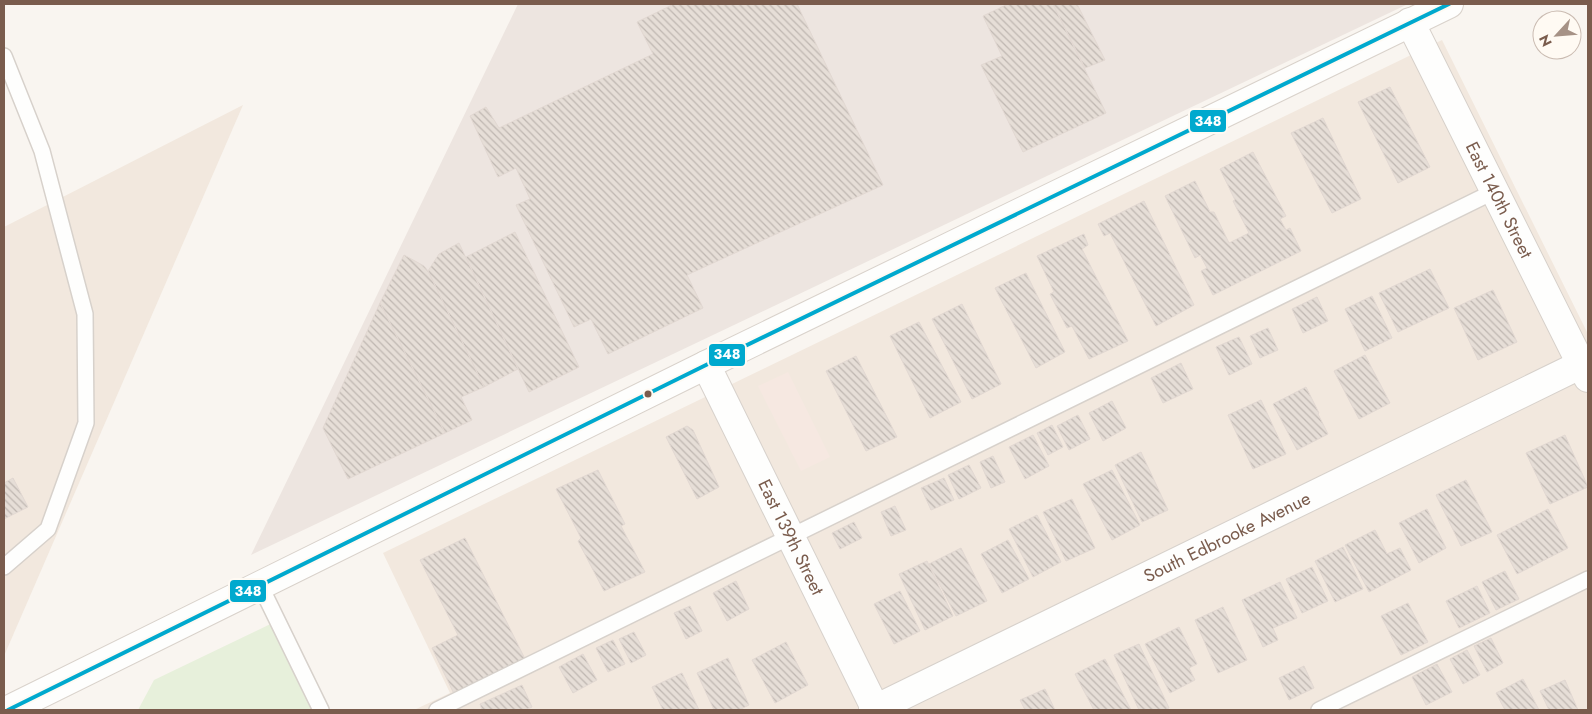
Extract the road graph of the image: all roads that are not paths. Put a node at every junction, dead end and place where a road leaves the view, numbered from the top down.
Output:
1 (1449, 4) edge
2 (1410, 22) junction
3 (4, 56) edge
4 (1495, 192) junction
5 (706, 365) junction
6 (1585, 371) edge
7 (791, 538) junction
8 (4, 567) edge
9 (1588, 579) edge
10 (260, 585) junction
11 (8, 710) edge
12 (321, 710) edge
13 (437, 710) edge
14 (875, 710) edge
15 (1319, 710) edge

1 - 2 main road
2 - 4 main road, East 140th Street
2 - 5 main road
3 - 8 lane
4 - 6 main road, East 140th Street
4 - 7 lane
5 - 7 main road, East 139th Street
5 - 10 main road
6 - 14 main road, South Edbrooke Avenue
7 - 13 lane
7 - 14 main road, East 139th Street
9 - 15 lane
10 - 11 main road
10 - 12 lane

